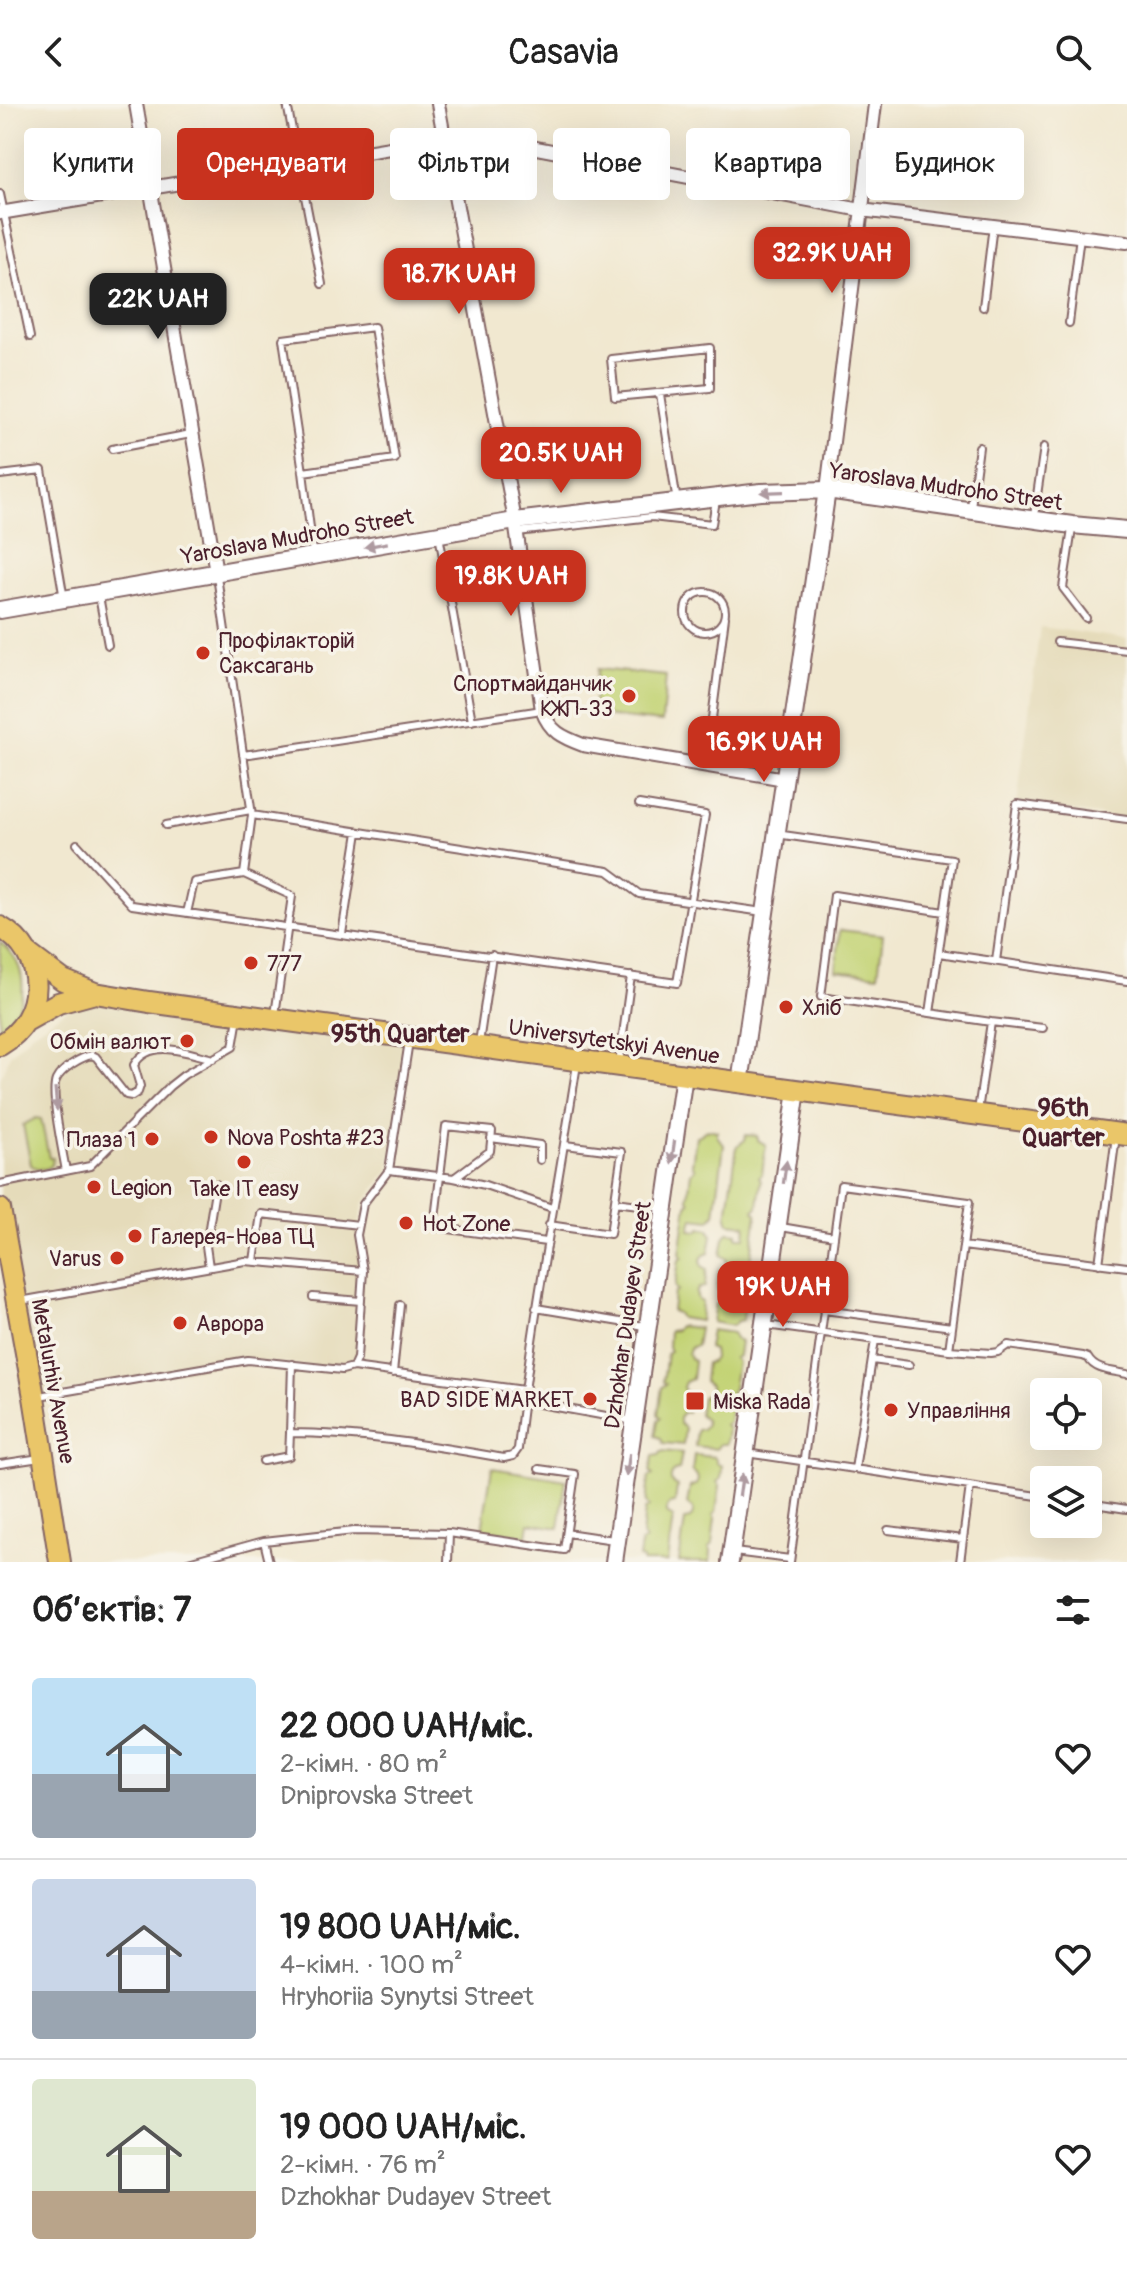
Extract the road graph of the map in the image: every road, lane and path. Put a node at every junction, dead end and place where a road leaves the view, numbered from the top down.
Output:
1 (136, 104) edge
2 (287, 104) edge
3 (438, 104) edge
4 (875, 104) edge
5 (140, 128) edge
6 (292, 128) edge
7 (442, 128) edge
8 (537, 148) edge
9 (0, 194) edge
10 (79, 200) edge
11 (153, 200) edge
12 (306, 200) edge
13 (455, 200) edge
14 (861, 210) junction
15 (2, 213) edge
16 (993, 225) junction
17 (1080, 236) junction
18 (1127, 242) edge
19 (322, 284) dead end
20 (983, 307) dead end
21 (1069, 323) dead end
22 (30, 337) dead end
23 (660, 394) junction
24 (192, 434) junction
25 (979, 447) dead end
26 (1044, 447) dead end
27 (112, 449) dead end
28 (303, 472) junction
29 (0, 475) edge
30 (827, 490) junction
31 (716, 497) junction
32 (677, 502) junction
33 (970, 511) junction
34 (1034, 520) junction
35 (1072, 525) junction
36 (516, 527) junction
37 (1127, 530) edge
38 (439, 535) junction
39 (314, 556) junction
40 (216, 572) junction
41 (98, 593) junction
42 (64, 599) junction
43 (0, 610) edge
44 (725, 617) junction
45 (1086, 618) dead end
46 (1057, 642) dead end
47 (108, 645) dead end
48 (1127, 650) edge
49 (542, 710) junction
50 (472, 721) junction
51 (243, 755) junction
52 (706, 765) junction
53 (785, 779) junction
54 (639, 804) dead end
55 (252, 812) junction
56 (1127, 819) edge
57 (166, 825) dead end
58 (358, 832) junction
59 (776, 834) junction
60 (77, 844) dead end
61 (244, 874) junction
62 (690, 901) junction
63 (765, 912) junction
64 (944, 912) junction
65 (187, 913) junction
66 (288, 926) junction
67 (0, 927) edge
68 (342, 934) junction
69 (27, 953) junction
70 (939, 953) junction
71 (492, 955) junction
72 (996, 961) junction
73 (631, 976) junction
74 (1127, 981) edge
75 (95, 993) junction
76 (930, 1013) junction
77 (239, 1014) junction
78 (274, 1019) junction
79 (26, 1021) junction
80 (991, 1022) junction
81 (1043, 1028) dead end
82 (409, 1037) junction
83 (1, 1047) edge
84 (478, 1047) junction
85 (213, 1059) junction
86 (577, 1060) junction
87 (619, 1066) junction
88 (684, 1075) junction
89 (740, 1083) junction
90 (797, 1090) junction
91 (977, 1115) junction
92 (1122, 1135) edge
93 (491, 1138) junction
94 (565, 1145) junction
95 (540, 1160) dead end
96 (389, 1170) junction
97 (66, 1171) junction
98 (440, 1175) junction
99 (454, 1178) junction
100 (0, 1184) edge
101 (216, 1184) dead end
102 (615, 1202) junction
103 (552, 1208) junction
104 (0, 1209) edge
105 (665, 1209) junction
106 (359, 1225) junction
107 (549, 1225) junction
108 (778, 1227) junction
109 (834, 1236) junction
110 (546, 1242) junction
111 (963, 1246) junction
112 (3, 1247) edge
113 (254, 1261) junction
114 (1099, 1264) junction
115 (209, 1267) junction
116 (1127, 1267) edge
117 (363, 1271) junction
118 (313, 1297) dead end
119 (361, 1301) junction
120 (16, 1302) junction
121 (400, 1305) dead end
122 (536, 1308) junction
123 (824, 1310) junction
124 (764, 1325) junction
125 (648, 1326) junction
126 (952, 1327) junction
127 (821, 1332) junction
128 (875, 1340) junction
129 (949, 1350) junction
130 (872, 1360) junction
131 (292, 1364) junction
132 (909, 1365) dead end
133 (353, 1367) junction
134 (393, 1373) junction
135 (1127, 1374) edge
136 (524, 1390) junction
137 (34, 1397) junction
138 (523, 1401) junction
139 (634, 1421) junction
140 (290, 1433) junction
141 (746, 1453) junction
142 (44, 1458) junction
143 (263, 1461) dead end
144 (804, 1462) junction
145 (0, 1464) edge
146 (539, 1469) dead end
147 (855, 1469) junction
148 (970, 1486) junction
149 (1030, 1495) edge
150 (1102, 1505) edge
151 (1127, 1509) edge
152 (888, 1530) dead end
153 (449, 1533) junction
154 (567, 1533) junction
155 (963, 1539) junction
156 (264, 1541) junction
157 (618, 1541) junction
158 (731, 1557) edge
159 (790, 1561) edge
160 (60, 1562) edge
161 (188, 1562) edge
162 (269, 1562) edge
163 (448, 1562) edge
164 (614, 1562) edge
165 (960, 1562) edge

1 - 5 street
2 - 6 lane
3 - 7 street
4 - 14 street
8 - 14 street
9 - 15 lane
10 - 15 street
11 - 24 street
12 - 19 lane
13 - 36 street
14 - 16 street
14 - 30 street
15 - 22 lane
16 - 17 street
16 - 20 lane
17 - 18 street
17 - 21 lane
23 - 23 lane
23 - 32 lane
24 - 27 lane
24 - 40 street
25 - 33 lane
26 - 34 lane
28 - 28 lane
28 - 39 lane
29 - 42 lane
30 -> 31 street, Yaroslava Mudroho Street
30 - 33 street, Yaroslava Mudroho Street
30 - 53 street
31 - 32 street, Yaroslava Mudroho Street
31 - 36 lane
32 - 36 street, Yaroslava Mudroho Street
33 - 34 street, Yaroslava Mudroho Street
34 - 35 street, Yaroslava Mudroho Street
35 - 37 street, Yaroslava Mudroho Street
35 - 45 lane
36 - 38 street, Yaroslava Mudroho Street
36 - 49 street
38 -> 39 street, Yaroslava Mudroho Street
38 - 50 lane
39 - 40 street, Yaroslava Mudroho Street
40 - 41 street, Yaroslava Mudroho Street
40 - 51 lane
41 - 42 street, Yaroslava Mudroho Street
41 - 47 lane
42 - 43 street, Yaroslava Mudroho Street
44 - 44 lane
44 - 52 lane
46 - 48 lane
49 - 50 lane
49 - 52 street
50 - 51 lane
51 - 55 lane
52 - 53 street
53 - 59 street
54 - 62 lane
55 - 57 lane
55 - 58 lane
55 - 61 lane
56 - 72 lane
58 - 62 lane
58 - 68 lane
59 - 63 street
59 - 64 lane
60 - 65 lane
61 - 65 lane
61 - 66 lane
62 - 63 lane
62 - 73 lane
63 - 89 street
64 - 70 lane
64 - 76 lane
65 - 66 lane
66 - 68 lane
66 - 78 lane
67 - 69 main road
68 - 71 lane
69 - 75 main road
69 - 79 main road
70 - 72 lane
70 - 76 lane
71 - 73 lane
71 - 84 lane
72 - 74 lane
73 - 87 lane
75 - 77 main road, Universytetskyi Avenue
75 - 79 main road
76 - 80 lane
77 - 78 main road, Universytetskyi Avenue
77 - 85 lane
78 - 82 main road, Universytetskyi Avenue
79 - 83 main road
80 - 81 lane
80 - 91 lane
82 - 84 main road, Universytetskyi Avenue
82 - 96 lane
84 - 86 main road, Universytetskyi Avenue
85 - 97 lane
85 -> 97 lane
86 - 87 main road, Universytetskyi Avenue
86 - 94 lane
87 - 88 main road, Universytetskyi Avenue
88 - 89 main road, Universytetskyi Avenue
88 -> 105 street, Dzhokhar Dudayev Street
89 - 90 main road, Universytetskyi Avenue
90 - 91 main road, Universytetskyi Avenue
108 -> 90 street
91 - 92 main road, Universytetskyi Avenue
92 - 114 lane
93 - 95 lane
93 - 98 lane
93 - 99 lane
94 - 102 lane
94 - 103 lane
96 - 98 lane
96 - 106 lane
97 - 100 lane
98 - 99 lane
98 - 110 lane
99 - 103 lane
101 - 115 lane
102 - 105 lane
102 - 107 lane
103 - 107 lane
104 - 112 main road, Metalurhiv Avenue
105 - 125 street, Dzhokhar Dudayev Street
106 - 113 lane
106 - 117 lane
107 - 110 lane
108 - 109 lane
108 - 124 street
109 - 111 lane
109 - 123 lane
110 - 122 lane
111 - 114 lane
111 - 126 lane
112 - 120 main road, Metalurhiv Avenue
113 - 115 lane
113 - 117 lane
114 - 116 lane
115 - 120 lane
117 - 119 lane
118 - 119 lane
119 - 133 lane
120 - 137 main road, Metalurhiv Avenue
121 - 134 lane
122 - 125 lane
122 - 136 lane
123 - 126 lane
123 - 127 lane
124 - 127 lane
124 - 141 street
125 - 139 street, Dzhokhar Dudayev Street
126 - 129 lane
127 - 128 lane
127 - 144 lane
128 - 129 lane
128 - 130 lane
129 - 135 lane
130 - 132 lane
130 - 147 lane
131 - 133 lane
131 - 137 lane
131 - 140 lane
133 - 134 lane
134 - 136 lane
136 - 138 lane
137 - 142 main road, Metalurhiv Avenue
138 - 139 lane
138 - 140 lane
139 -> 157 street, Dzhokhar Dudayev Street
140 - 143 lane
141 - 144 lane
158 -> 141 street
142 - 145 lane
142 - 160 main road, Metalurhiv Avenue
144 - 147 lane
144 - 159 lane
146 - 154 lane
147 - 148 lane
148 - 149 lane
148 - 155 lane
150 - 151 lane
152 - 155 lane
153 - 154 lane
153 - 156 lane
153 - 163 lane
154 - 157 lane
155 - 165 lane
156 - 161 lane
156 - 162 lane
157 - 164 street, Dzhokhar Dudayev Street
158 - 159 lane

